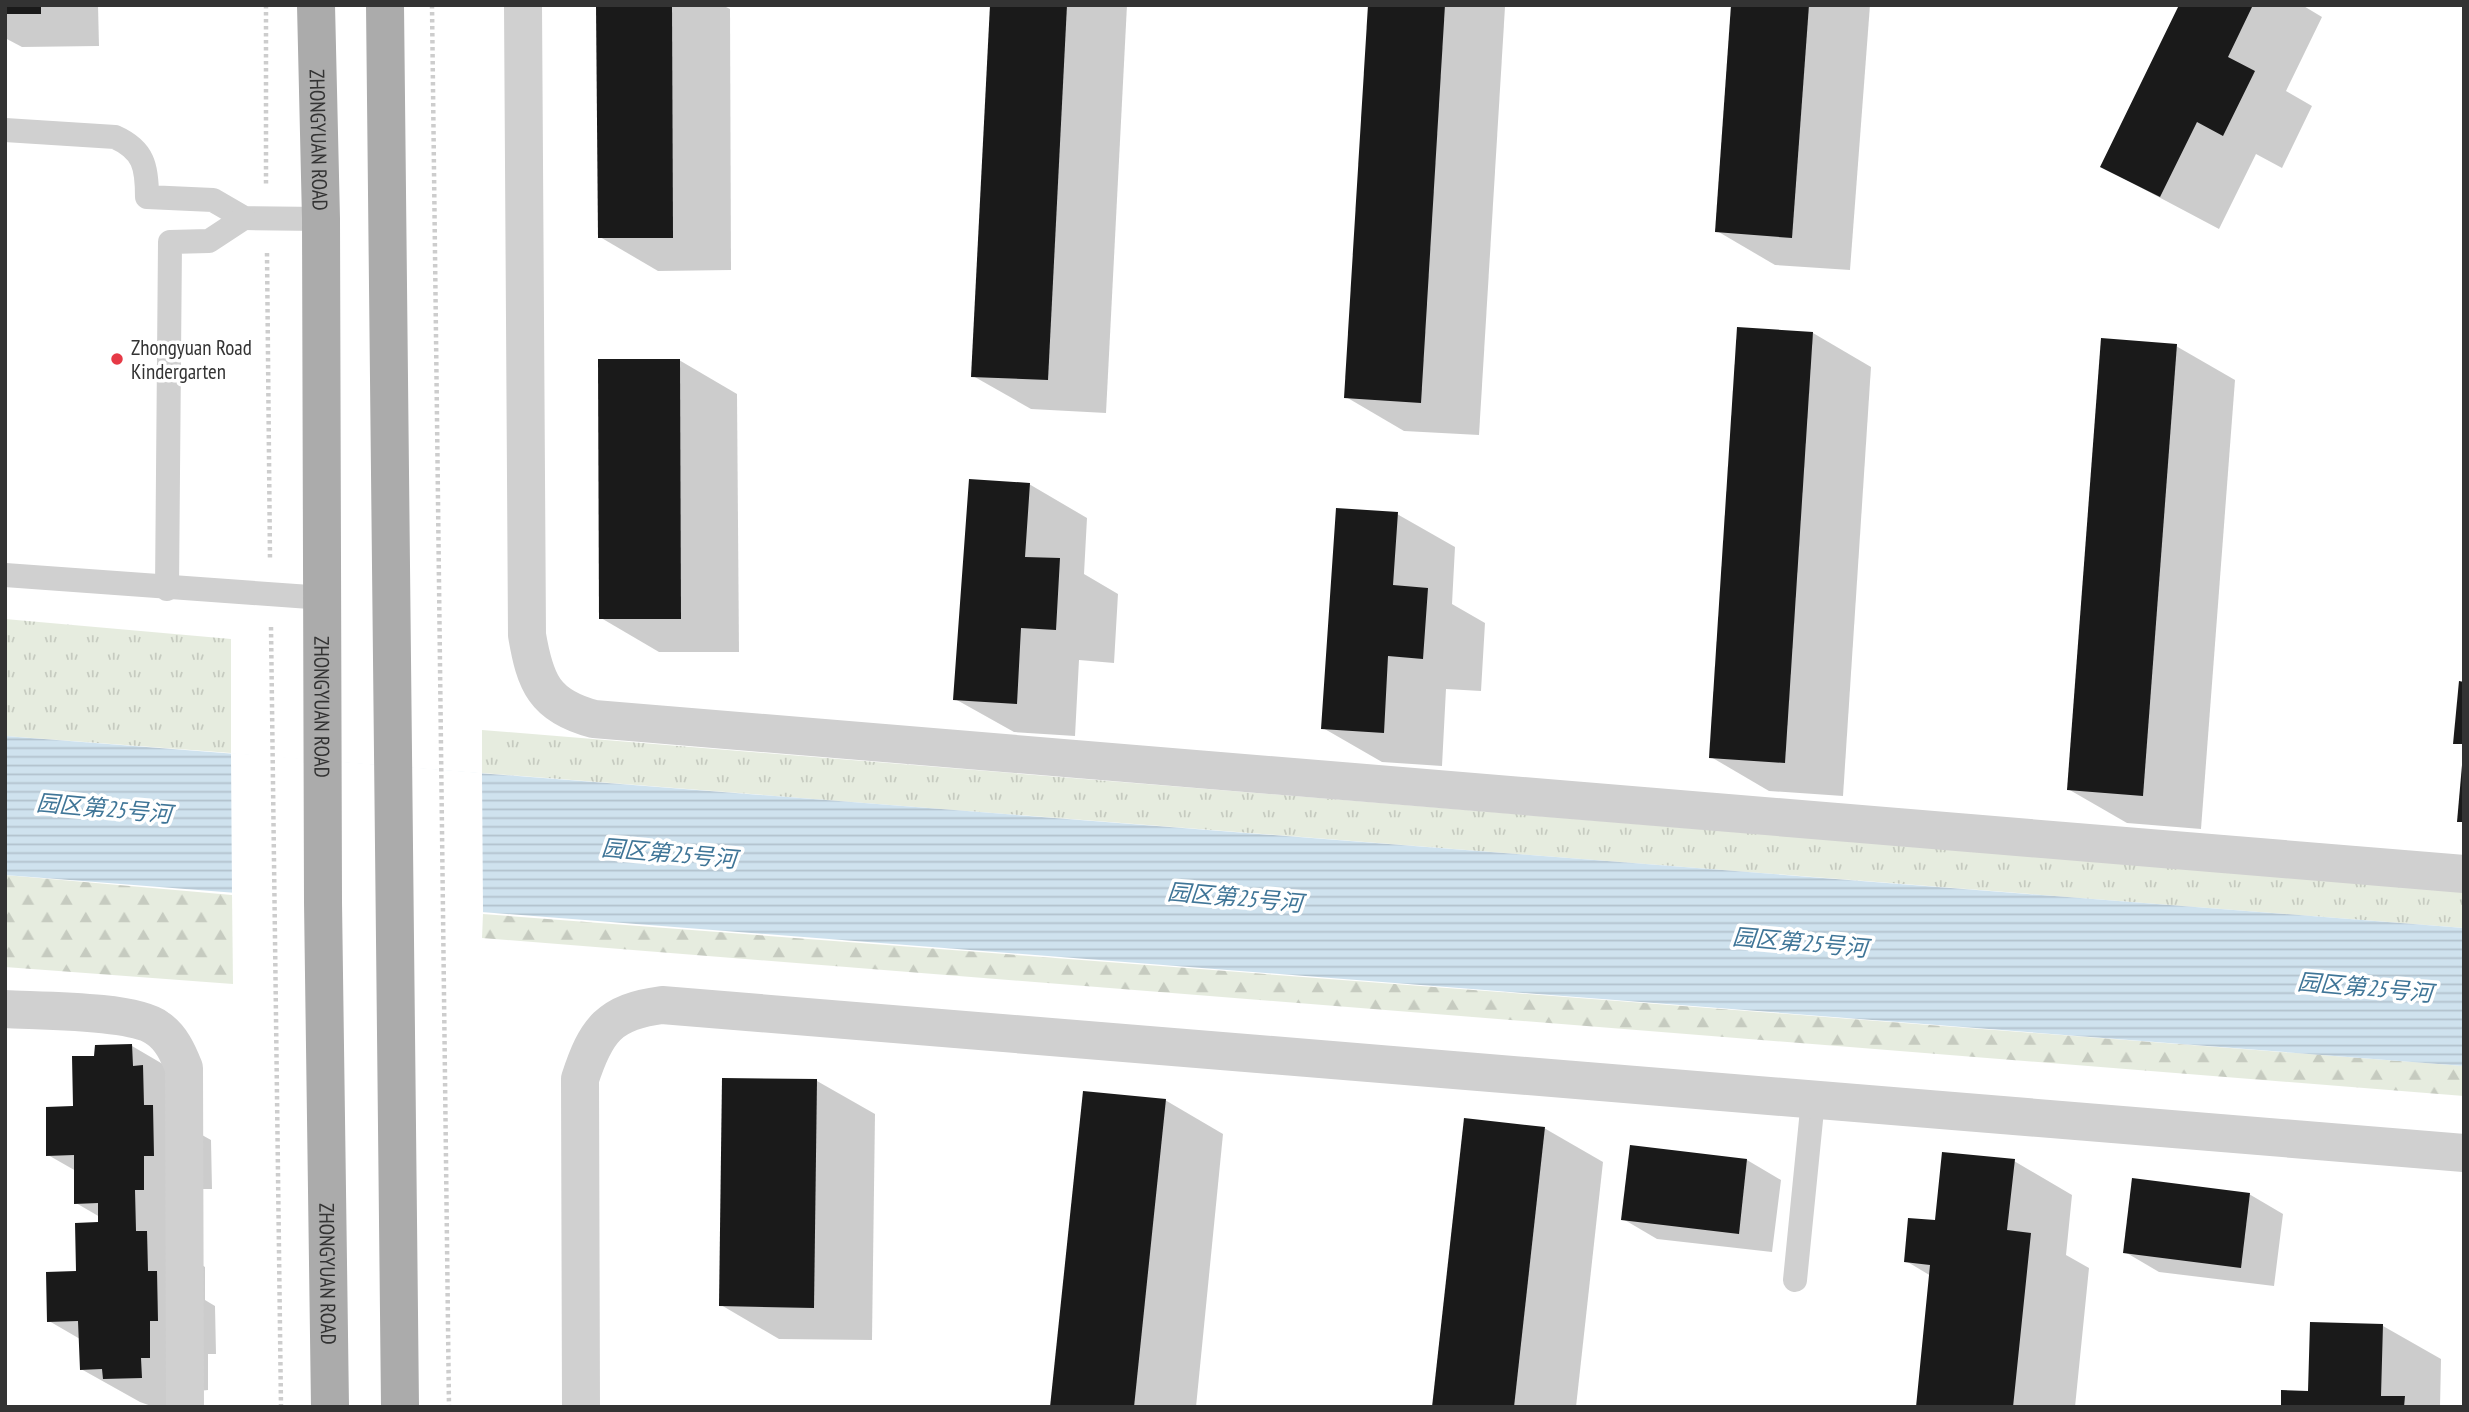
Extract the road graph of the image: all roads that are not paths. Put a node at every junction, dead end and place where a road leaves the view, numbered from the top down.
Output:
1 (316, 5) edge
2 (385, 5) edge
3 (523, 5) edge
4 (5, 130) edge
5 (255, 217) junction
6 (321, 219) junction
7 (5, 575) edge
8 (167, 589) junction
9 (324, 598) junction
10 (2464, 874) edge
11 (5, 1009) edge
12 (1813, 1100) junction
13 (2464, 1153) edge
14 (1795, 1280) dead end
15 (186, 1407) edge
16 (330, 1407) edge
17 (400, 1407) edge
18 (581, 1407) edge

1 - 6 main road, ZHONGYUAN ROAD
2 - 17 main road
3 - 10 street
4 - 5 lane
5 - 6 lane
5 - 8 lane
6 - 9 main road, ZHONGYUAN ROAD
7 - 8 lane
8 - 9 lane
9 - 16 main road, ZHONGYUAN ROAD
11 - 15 street
12 - 13 street
12 - 14 lane
12 - 18 street

